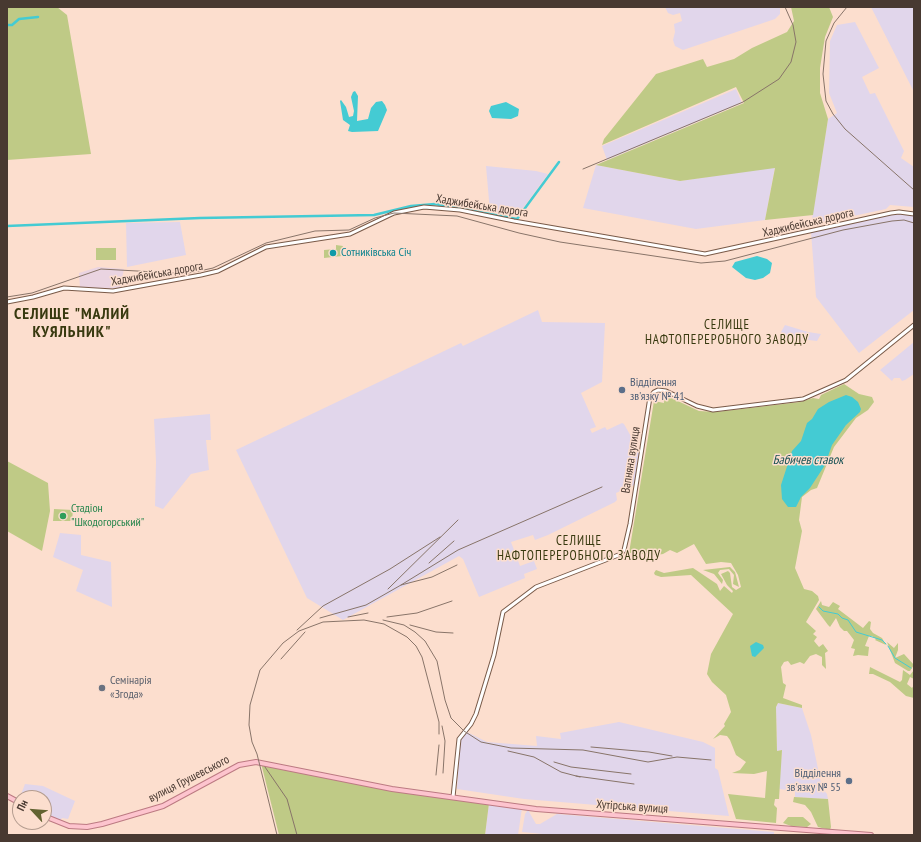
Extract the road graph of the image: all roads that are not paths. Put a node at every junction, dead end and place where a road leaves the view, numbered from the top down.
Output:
1 (914, 214) edge
2 (7, 302) edge
3 (914, 326) edge
4 (392, 789) joint
5 (453, 797) junction
6 (52, 819) edge
7 (871, 835) edge

1 - 2 street, Хаджибейська дорога
3 - 5 street, Вапняна вулиця
4 - 5 main road, Хутірська вулиця
4 - 6 main road, вулиця Грушевського
5 - 7 main road, Хутірська вулиця

